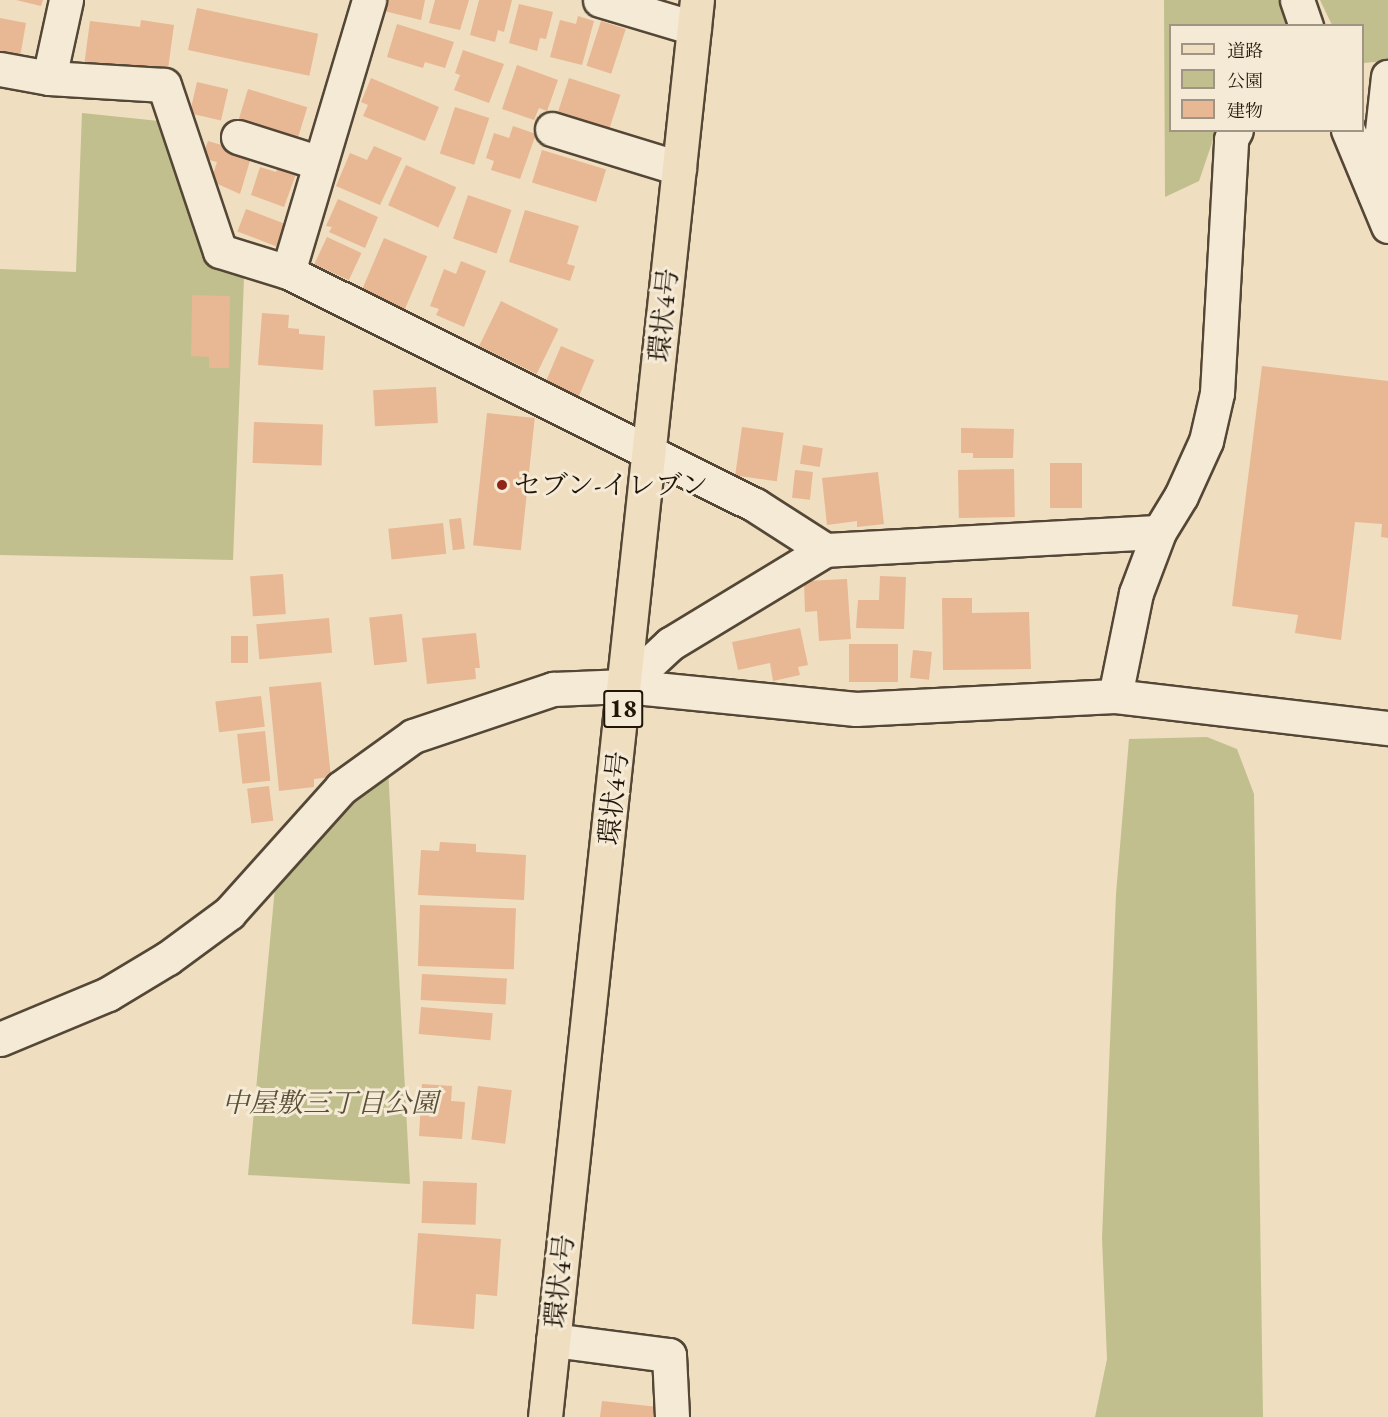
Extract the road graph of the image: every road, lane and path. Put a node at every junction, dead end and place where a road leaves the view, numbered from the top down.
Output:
1 (66, 0) edge
2 (369, 0) edge
3 (600, 0) edge
4 (1297, 0) edge
5 (695, 14) edge
6 (1305, 24) edge
7 (0, 69) edge
8 (1388, 77) edge
9 (49, 78) junction
10 (552, 129) dead end
11 (1235, 132) edge
12 (1349, 132) edge
13 (1385, 134) edge
14 (238, 137) dead end
15 (320, 163) junction
16 (679, 168) junction
17 (1375, 194) junction
18 (1388, 226) edge
19 (288, 272) junction
20 (648, 454) junction
21 (1159, 532) junction
22 (825, 550) junction
23 (625, 686) junction
24 (1115, 696) junction
25 (1388, 728) edge
26 (0, 1039) edge
27 (553, 1340) junction
28 (545, 1417) edge
29 (672, 1417) edge

1 - 9 street
2 - 15 street
3 - 5 street
4 - 6 street
5 - 16 main road, 環状4号 / 18
7 - 9 street
8 - 13 street
9 - 19 street
10 - 16 street
11 - 21 street
12 - 17 street
13 - 17 street
14 - 15 street
15 - 19 street
16 - 20 main road, 環状4号 / 18
17 - 18 street
19 - 20 street
20 - 22 street
20 - 23 main road, 環状4号 / 18
21 - 22 street
21 - 24 street
22 - 23 street
23 - 24 street
23 - 26 street
23 - 27 main road, 環状4号 / 18
24 - 25 street
27 - 28 main road, 環状4号 / 18
27 - 29 street

